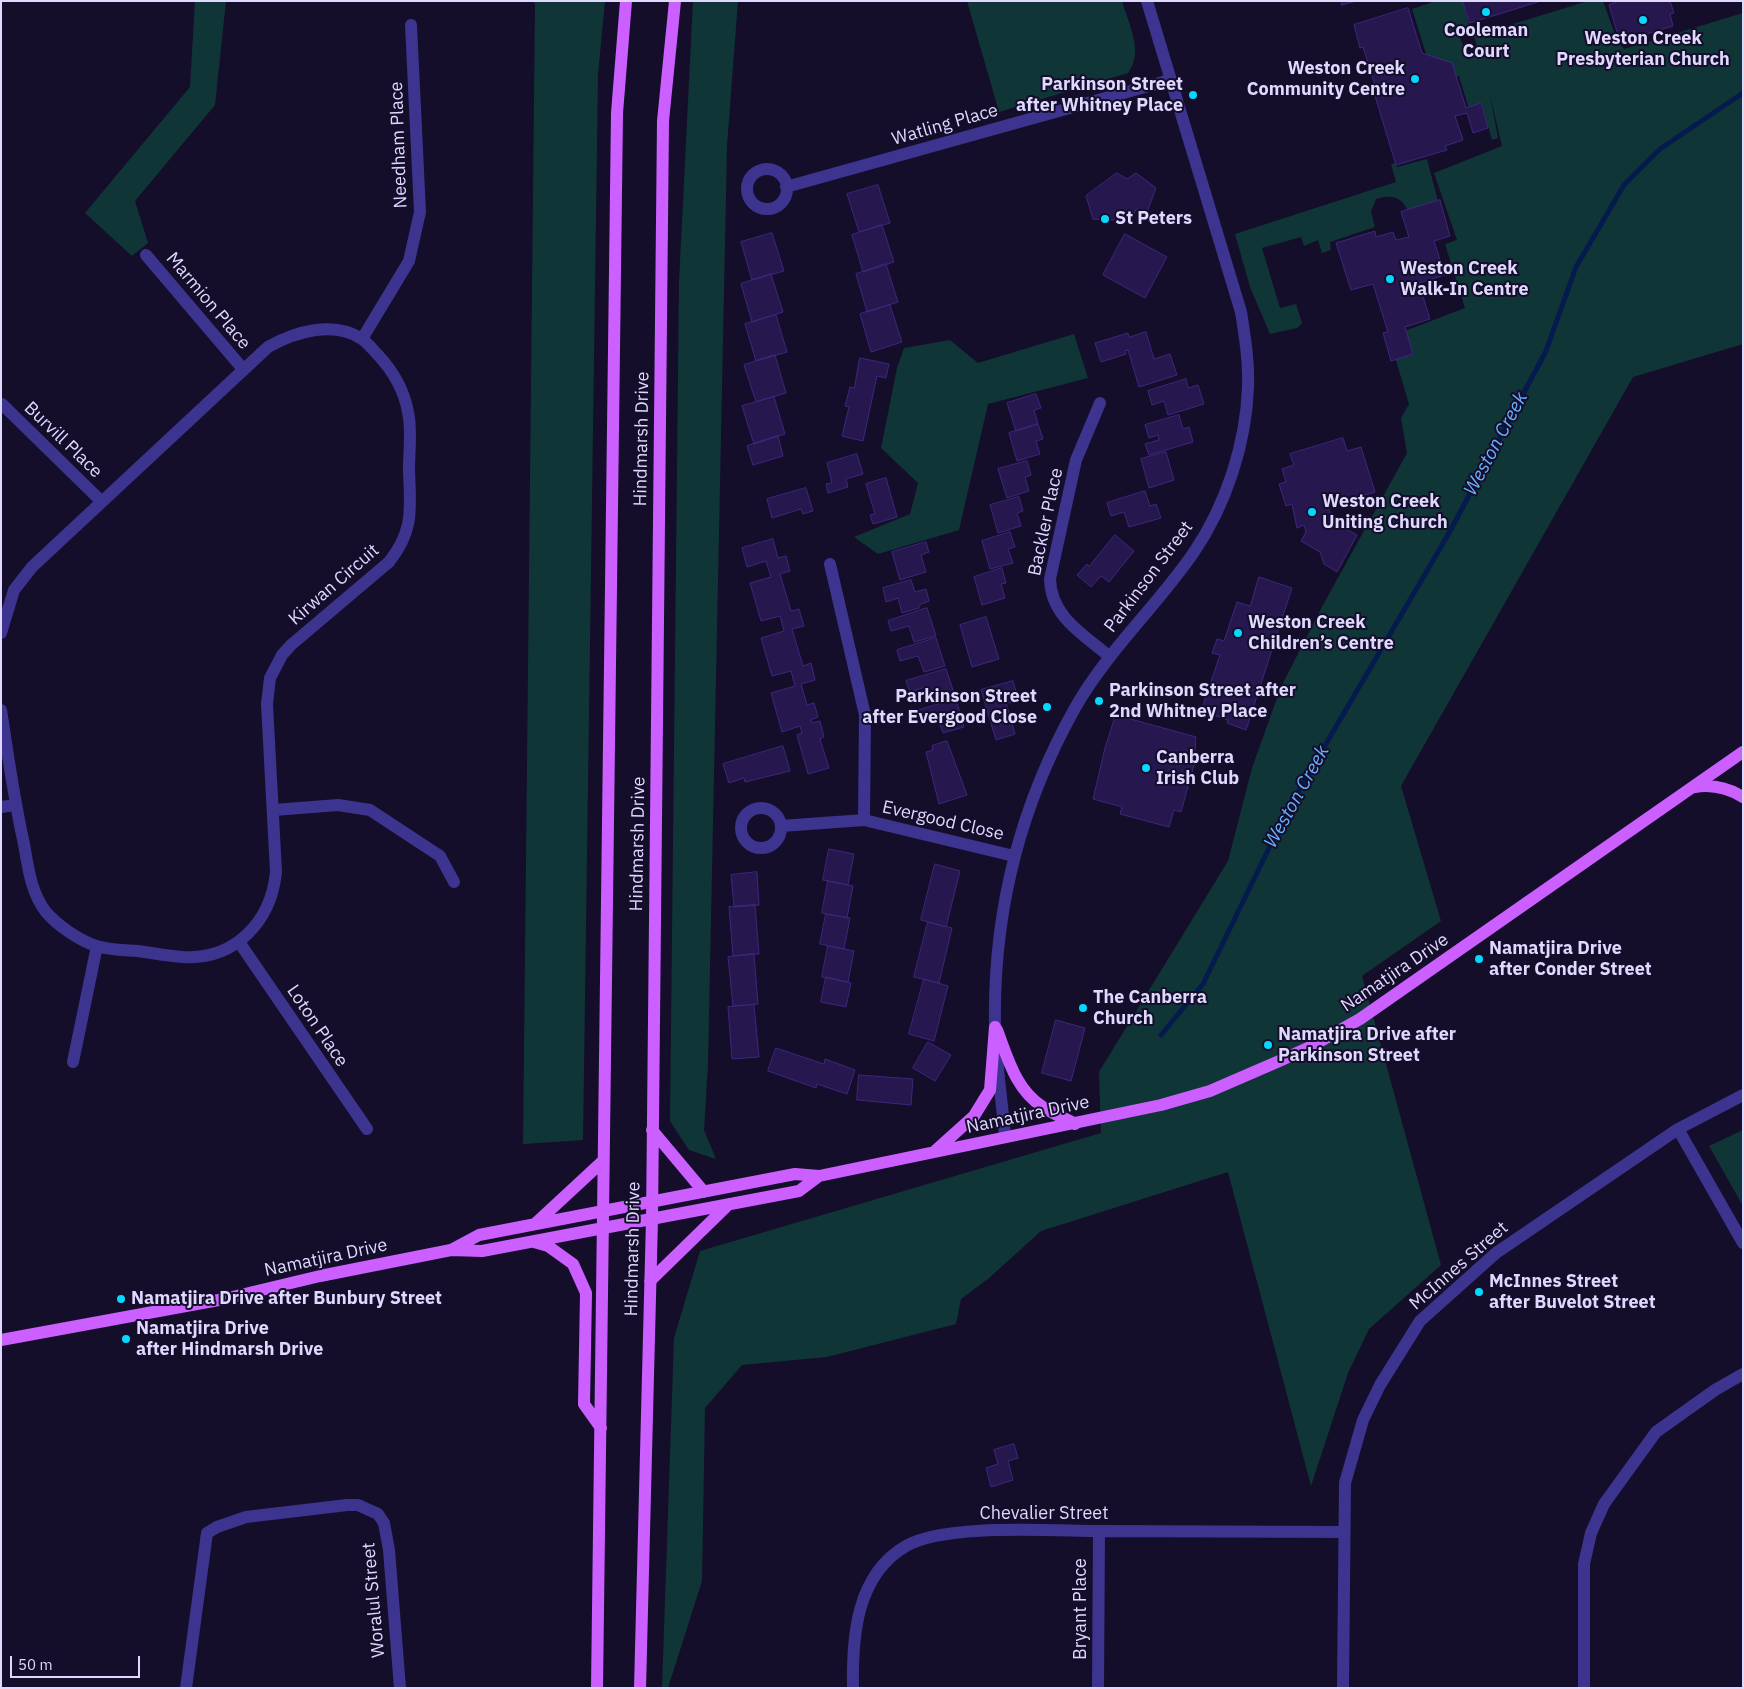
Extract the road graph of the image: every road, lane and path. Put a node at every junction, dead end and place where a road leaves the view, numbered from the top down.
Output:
1 (626, 1) edge
2 (675, 1) edge
3 (1146, 1) edge
4 (411, 25) dead end
5 (1170, 80) junction
6 (786, 187) dead end
7 (146, 255) dead end
8 (362, 339) junction
9 (243, 369) junction
10 (1100, 403) dead end
11 (2, 404) edge
12 (101, 501) junction
13 (830, 564) dead end
14 (1, 633) edge
15 (1110, 657) junction
16 (1, 710) edge
17 (1743, 752) edge
18 (1692, 788) junction
19 (1743, 797) edge
20 (16, 805) junction
21 (1, 807) edge
22 (274, 810) junction
23 (864, 820) junction
24 (781, 826) dead end
25 (1014, 856) junction
26 (454, 882) dead end
27 (239, 942) junction
28 (97, 946) junction
29 (995, 1027) junction
30 (73, 1062) dead end
31 (1743, 1095) edge
32 (1075, 1124) junction
33 (367, 1129) dead end
34 (1678, 1129) junction
35 (652, 1130) junction
36 (1005, 1137) junction
37 (932, 1153) junction
38 (603, 1161) junction
39 (820, 1176) junction
40 (704, 1192) junction
41 (651, 1202) junction
42 (729, 1204) junction
43 (603, 1211) junction
44 (652, 1219) junction
45 (535, 1224) junction
46 (603, 1228) junction
47 (532, 1242) junction
48 (1743, 1242) edge
49 (451, 1250) junction
50 (650, 1281) junction
51 (1, 1340) edge
52 (1743, 1374) edge
53 (601, 1428) junction
54 (1099, 1531) junction
55 (1344, 1532) junction
56 (186, 1688) edge
57 (400, 1688) edge
58 (597, 1688) edge
59 (640, 1688) edge
60 (853, 1688) edge
61 (1098, 1688) edge
62 (1343, 1688) edge
63 (1584, 1688) edge

1 - 38 main road, Hindmarsh Drive
2 - 35 main road, Hindmarsh Drive
3 - 5 street, Parkinson Street
4 - 8 street, Needham Place
5 - 6 street, Watling Place
5 - 15 street, Parkinson Street
7 - 9 street, Marmion Place
8 - 9 street, Kirwan Circuit
8 - 22 street, Kirwan Circuit
9 - 12 street, Kirwan Circuit
10 - 15 street, Backler Place
11 - 12 street, Burvill Place
12 - 14 street, Kirwan Circuit
13 - 23 street, Evergood Close
15 - 25 street, Parkinson Street
16 - 20 street, Kirwan Circuit
17 - 18 main road, Namatjira Drive
18 - 19 main road
18 - 32 main road, Namatjira Drive
20 - 21 street
20 - 28 street, Kirwan Circuit
22 - 26 street
22 - 27 street, Kirwan Circuit
23 - 24 street, Evergood Close
23 - 25 street, Evergood Close
25 - 29 street, Parkinson Street
27 - 28 street, Kirwan Circuit
27 - 33 street, Loton Place
28 - 30 street
29 - 32 main road
29 - 36 street, Parkinson Street
29 - 37 main road
31 - 34 street, McInnes Street
32 - 36 main road, Namatjira Drive
34 - 48 street
34 - 55 street, McInnes Street
35 - 40 main road
35 - 41 main road, Hindmarsh Drive
36 - 37 main road, Namatjira Drive
37 - 39 main road, Namatjira Drive
38 - 43 main road, Hindmarsh Drive
38 - 45 main road
39 - 40 main road, Namatjira Drive
39 - 42 main road, Namatjira Drive
40 - 41 main road, Namatjira Drive
41 - 43 main road, Namatjira Drive
41 - 44 main road, Hindmarsh Drive
42 - 44 main road, Namatjira Drive
42 - 50 main road
43 - 45 main road, Namatjira Drive
43 - 46 main road, Hindmarsh Drive
44 - 46 main road, Namatjira Drive
44 - 50 main road, Hindmarsh Drive
45 - 49 main road, Namatjira Drive
46 - 47 main road, Namatjira Drive
46 - 53 main road, Hindmarsh Drive
47 - 49 main road, Namatjira Drive
47 - 53 main road
49 - 51 main road, Namatjira Drive
50 - 59 main road, Hindmarsh Drive
52 - 63 street
53 - 58 main road, Hindmarsh Drive
54 - 55 street, Chevalier Street
54 - 60 street, Chevalier Street
54 - 61 street, Bryant Place
55 - 62 street, McInnes Street
56 - 57 street, Woralul Street

